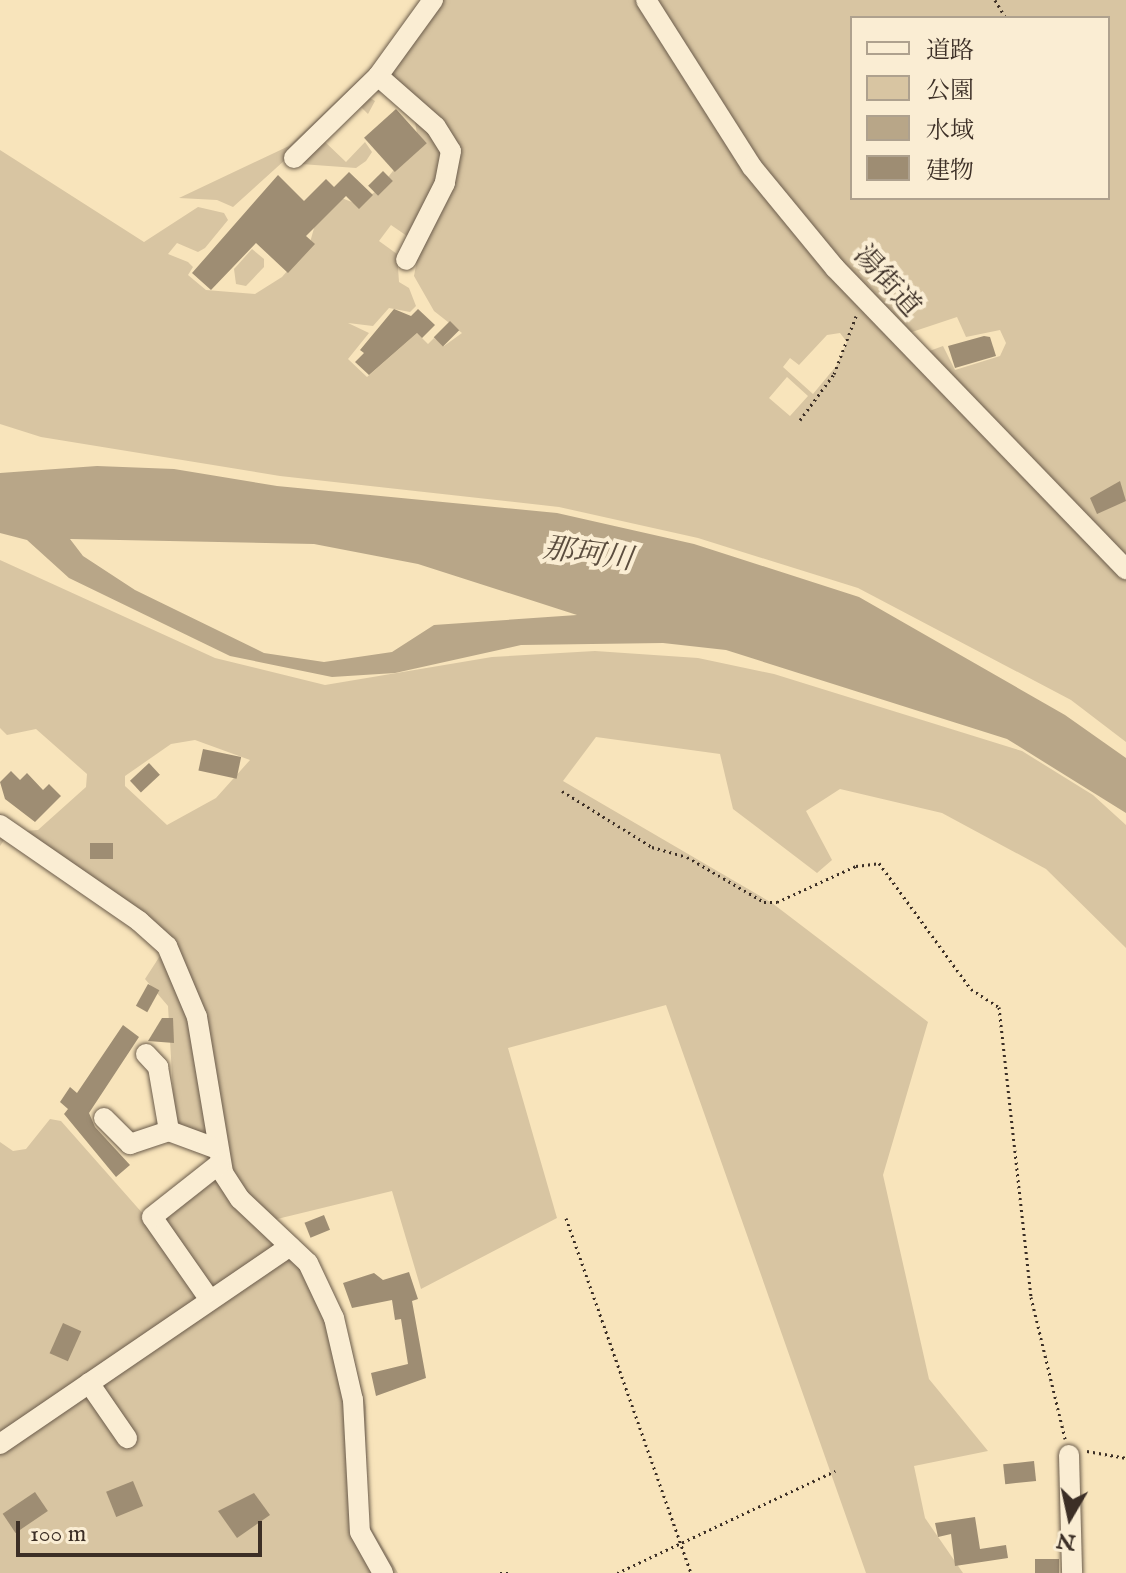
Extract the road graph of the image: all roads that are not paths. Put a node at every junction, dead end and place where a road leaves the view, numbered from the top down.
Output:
1 (433, 0) edge
2 (646, 0) edge
3 (378, 76) junction
4 (294, 158) dead end
5 (406, 260) dead end
6 (1126, 569) edge
7 (0, 825) edge
8 (146, 1054) dead end
9 (104, 1118) dead end
10 (169, 1131) junction
11 (217, 1156) junction
12 (290, 1246) junction
13 (210, 1300) junction
14 (89, 1383) junction
15 (127, 1438) dead end
16 (0, 1444) edge
17 (1068, 1451) road end
18 (383, 1573) edge
19 (1072, 1573) edge

1 - 3 street
2 - 6 street, 湯街道
3 - 4 street
3 - 5 street
7 - 11 street
8 - 10 street
9 - 10 street
10 - 11 street
11 - 12 street
11 - 13 street
12 - 13 street
12 - 18 street
13 - 14 street
14 - 15 street
14 - 16 street
17 - 19 street

